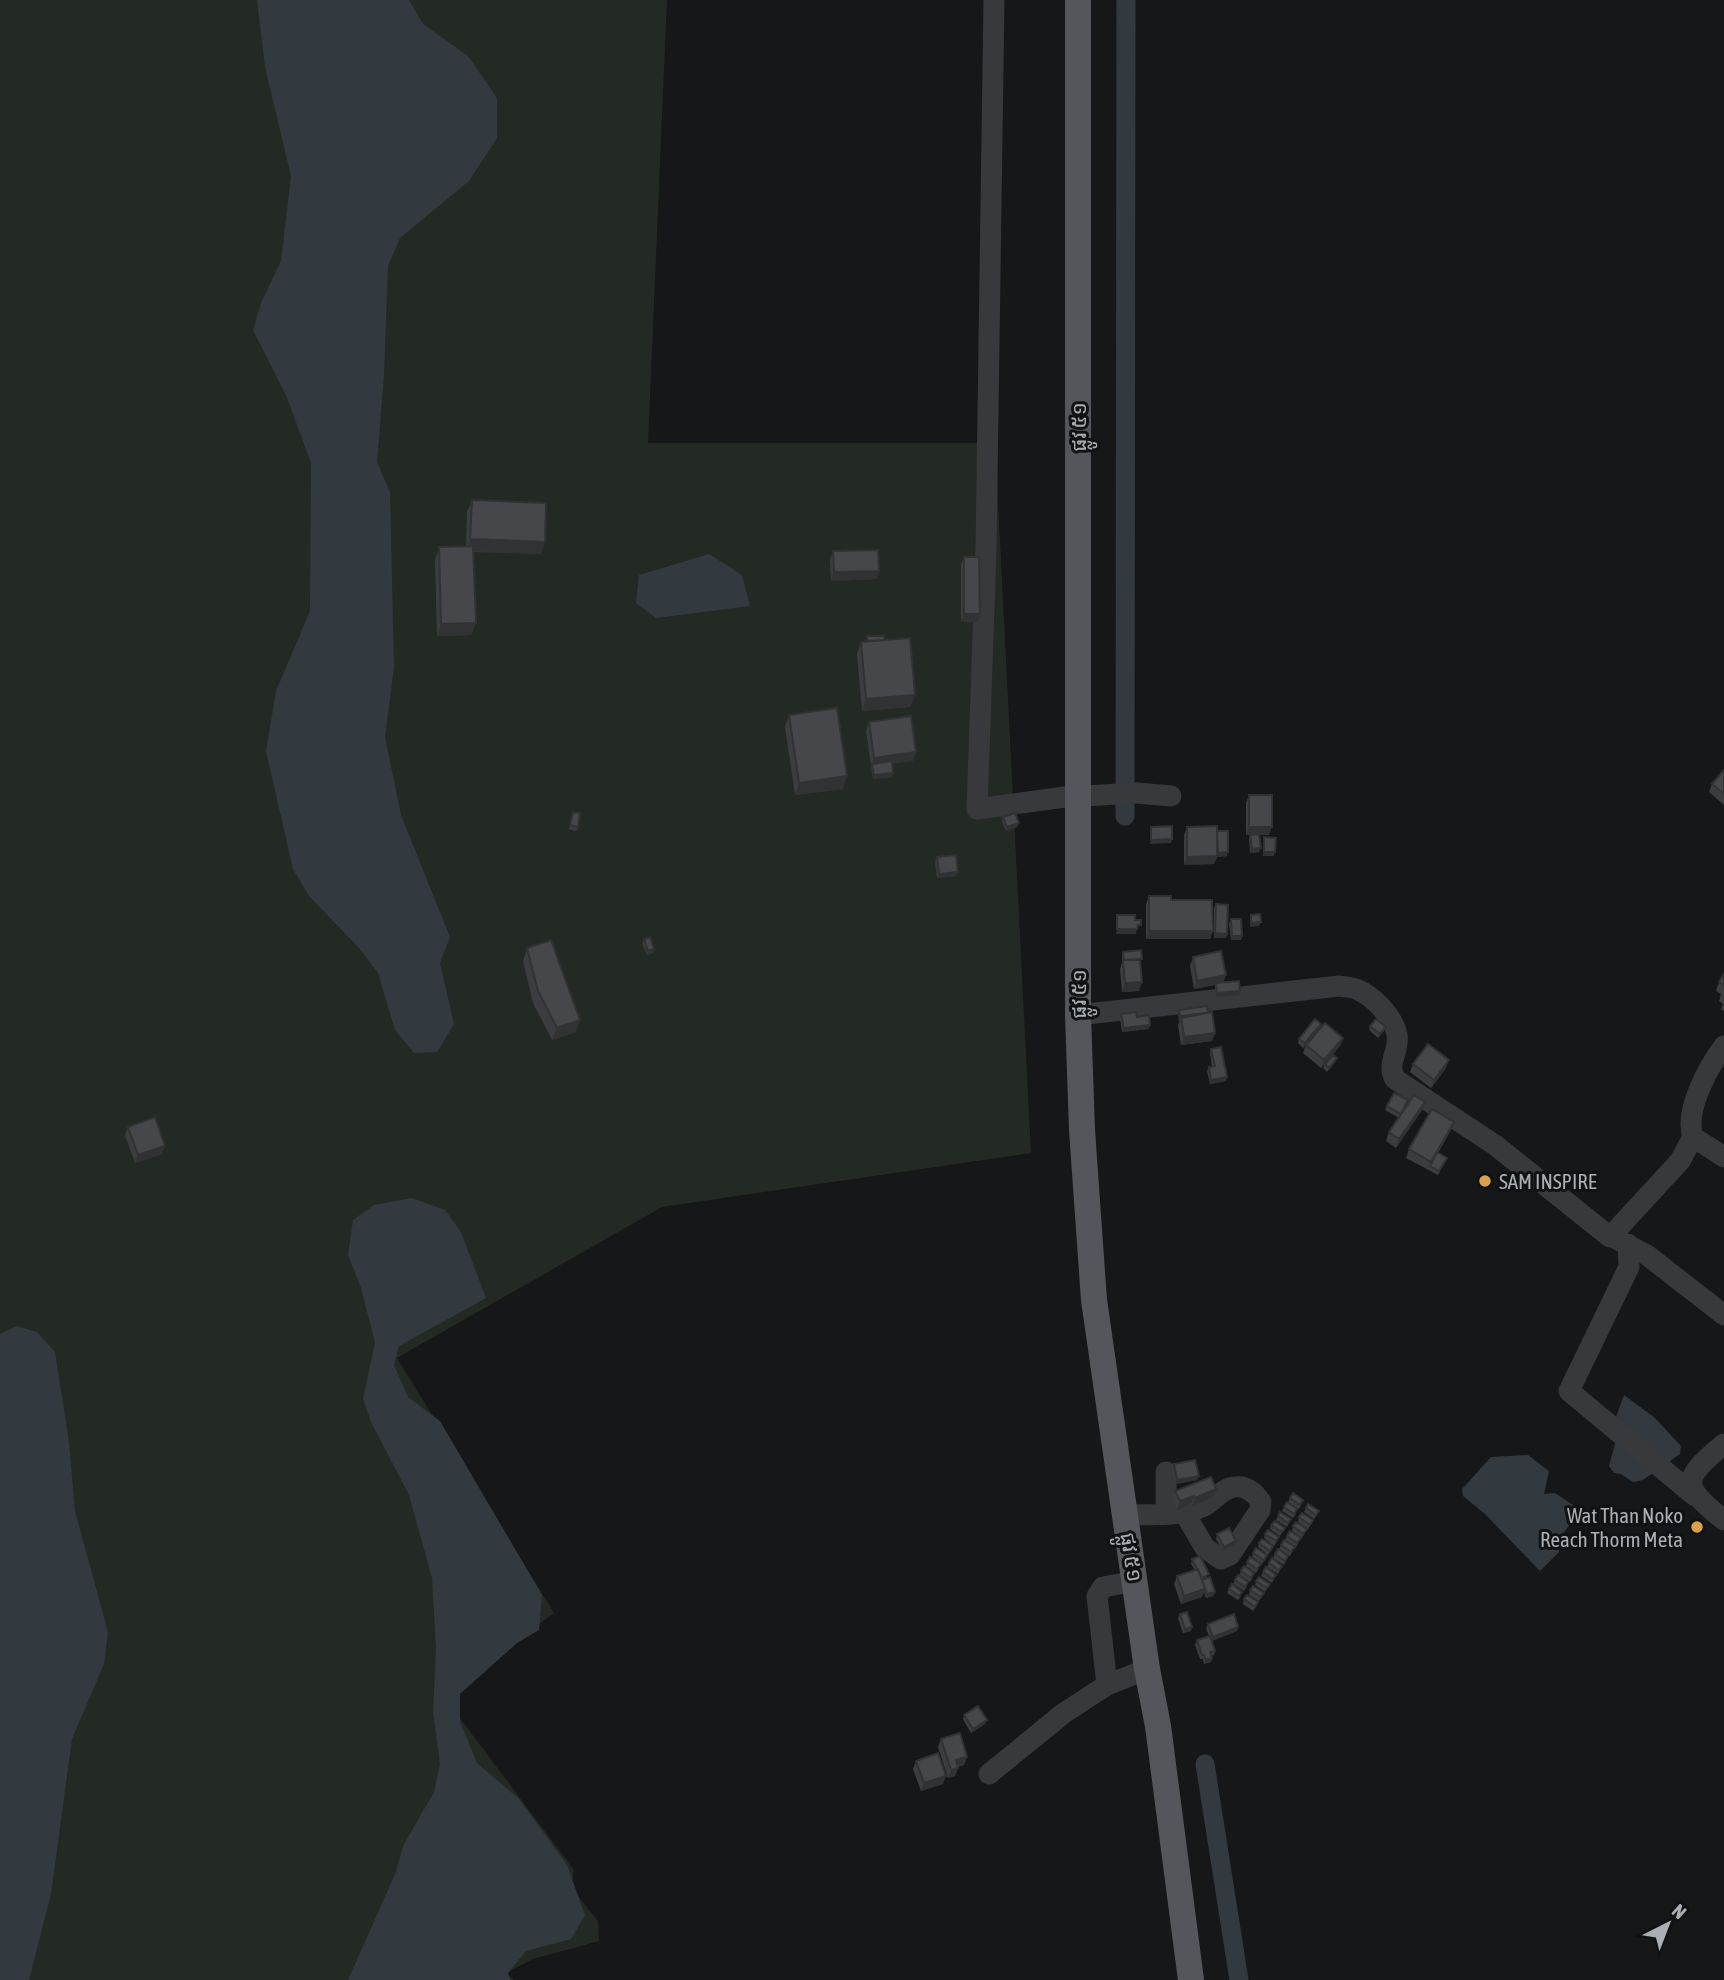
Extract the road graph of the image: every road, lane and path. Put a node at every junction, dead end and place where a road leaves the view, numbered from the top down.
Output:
1 (994, 0) edge
2 (1077, 0) edge
3 (1171, 796) dead end
4 (1072, 797) junction
5 (1078, 1015) junction
6 (1724, 1046) edge
7 (1693, 1137) junction
8 (1724, 1157) edge
9 (1619, 1240) junction
10 (1724, 1315) edge
11 (1724, 1444) edge
12 (1166, 1472) dead end
13 (1695, 1496) junction
14 (1126, 1515) junction
15 (1724, 1520) edge
16 (1119, 1585) junction
17 (1125, 1678) junction
18 (989, 1774) dead end
19 (1191, 1980) edge

1 - 4 street
2 - 4 main road, ផ្លូវ ៥១
3 - 4 street
4 - 5 main road, ផ្លូវ ៥១
5 - 9 street
5 - 14 main road, ផ្លូវ ៥១
6 - 7 street
7 - 8 street
7 - 9 street
9 - 10 street
9 - 13 street
11 - 13 street
12 - 14 street
13 - 15 street
14 - 16 main road, ផ្លូវ ៥១
16 - 17 main road, ផ្លូវ ៥១
16 - 17 street
17 - 18 street
17 - 19 main road, ផ្លូវ ៥១

